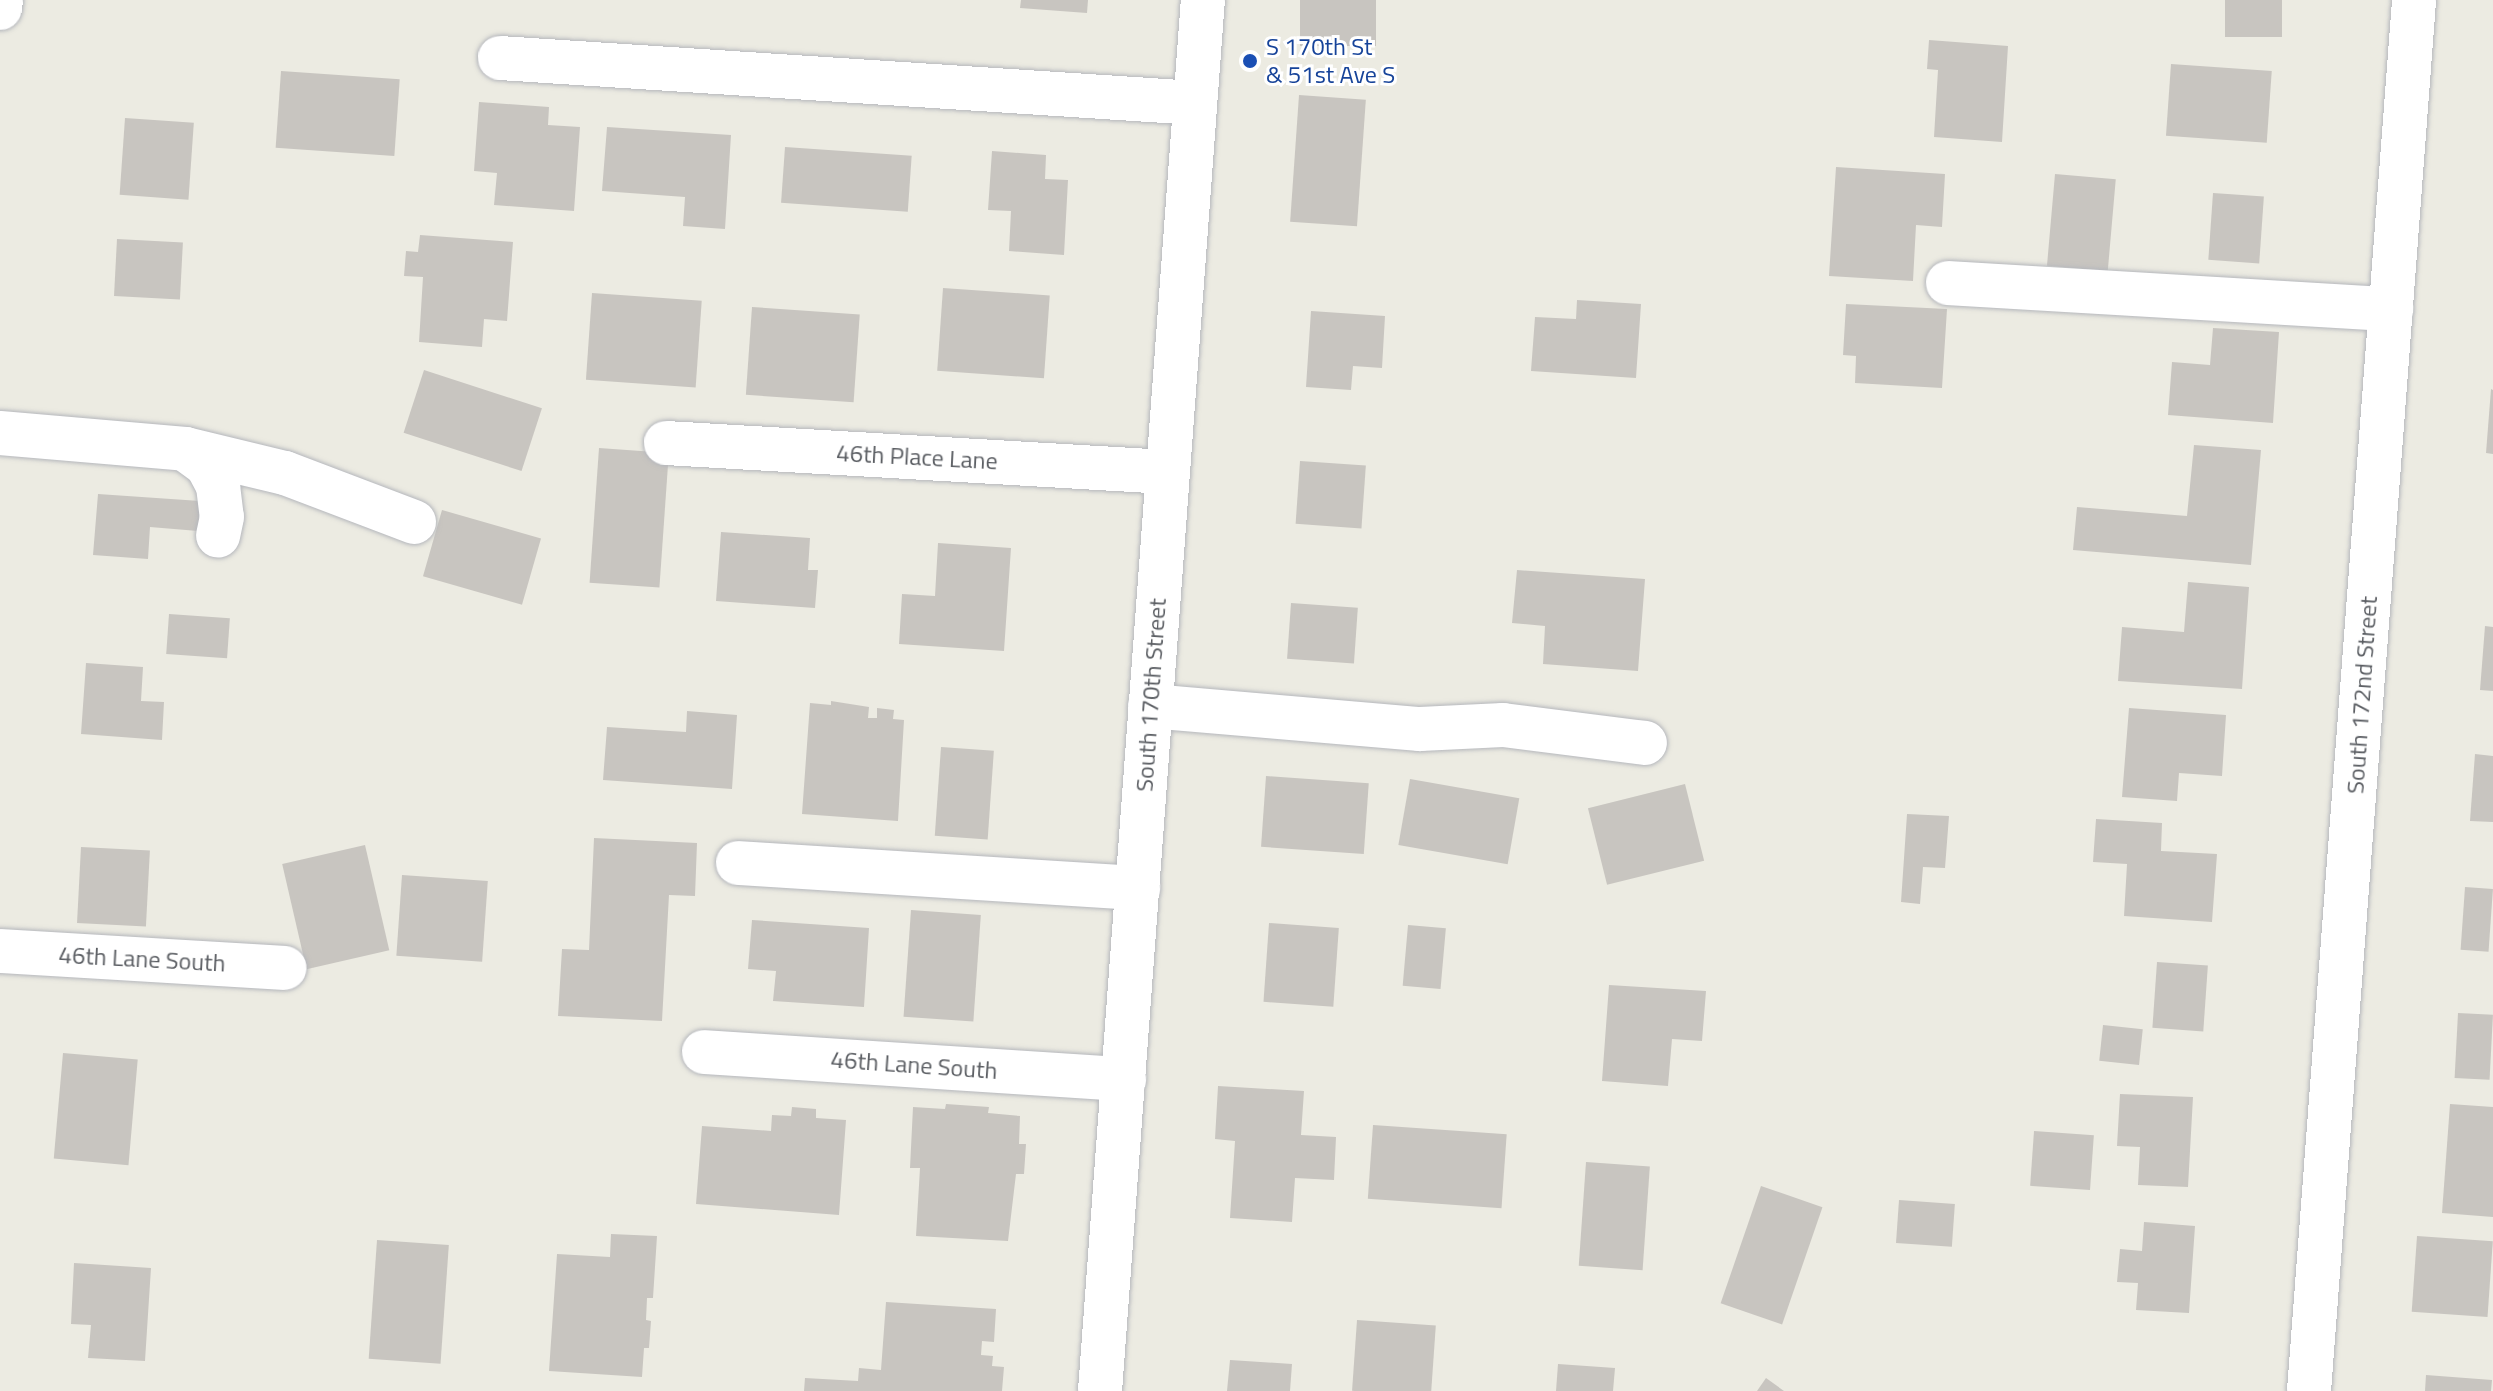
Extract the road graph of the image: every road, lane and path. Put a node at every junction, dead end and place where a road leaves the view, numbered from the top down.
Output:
1 (1, 0) edge
2 (1203, 0) edge
3 (2414, 0) edge
4 (0, 8) edge
5 (500, 58) dead end
6 (1195, 103) junction
7 (1948, 283) dead end
8 (2391, 309) junction
9 (0, 433) edge
10 (666, 443) dead end
11 (185, 449) junction
12 (1167, 472) junction
13 (414, 522) dead end
14 (218, 536) dead end
15 (1150, 706) junction
16 (1645, 743) dead end
17 (738, 863) dead end
18 (1138, 888) junction
19 (0, 951) edge
20 (284, 968) dead end
21 (704, 1052) dead end
22 (1124, 1079) junction
23 (1100, 1391) edge
24 (2309, 1391) edge

1 - 4 street
2 - 6 street, South 170th Street
3 - 8 street, South 172nd Street
5 - 6 street
6 - 12 street, South 170th Street
7 - 8 street
8 - 24 street, South 172nd Street
9 - 11 street
10 - 12 street, 46th Place Lane
11 - 13 street
11 - 14 street
12 - 15 street, South 170th Street
15 - 16 street
15 - 18 street, South 170th Street
17 - 18 street
18 - 22 street, South 170th Street
19 - 20 street, 46th Lane South
21 - 22 street, 46th Lane South
22 - 23 street, South 170th Street

